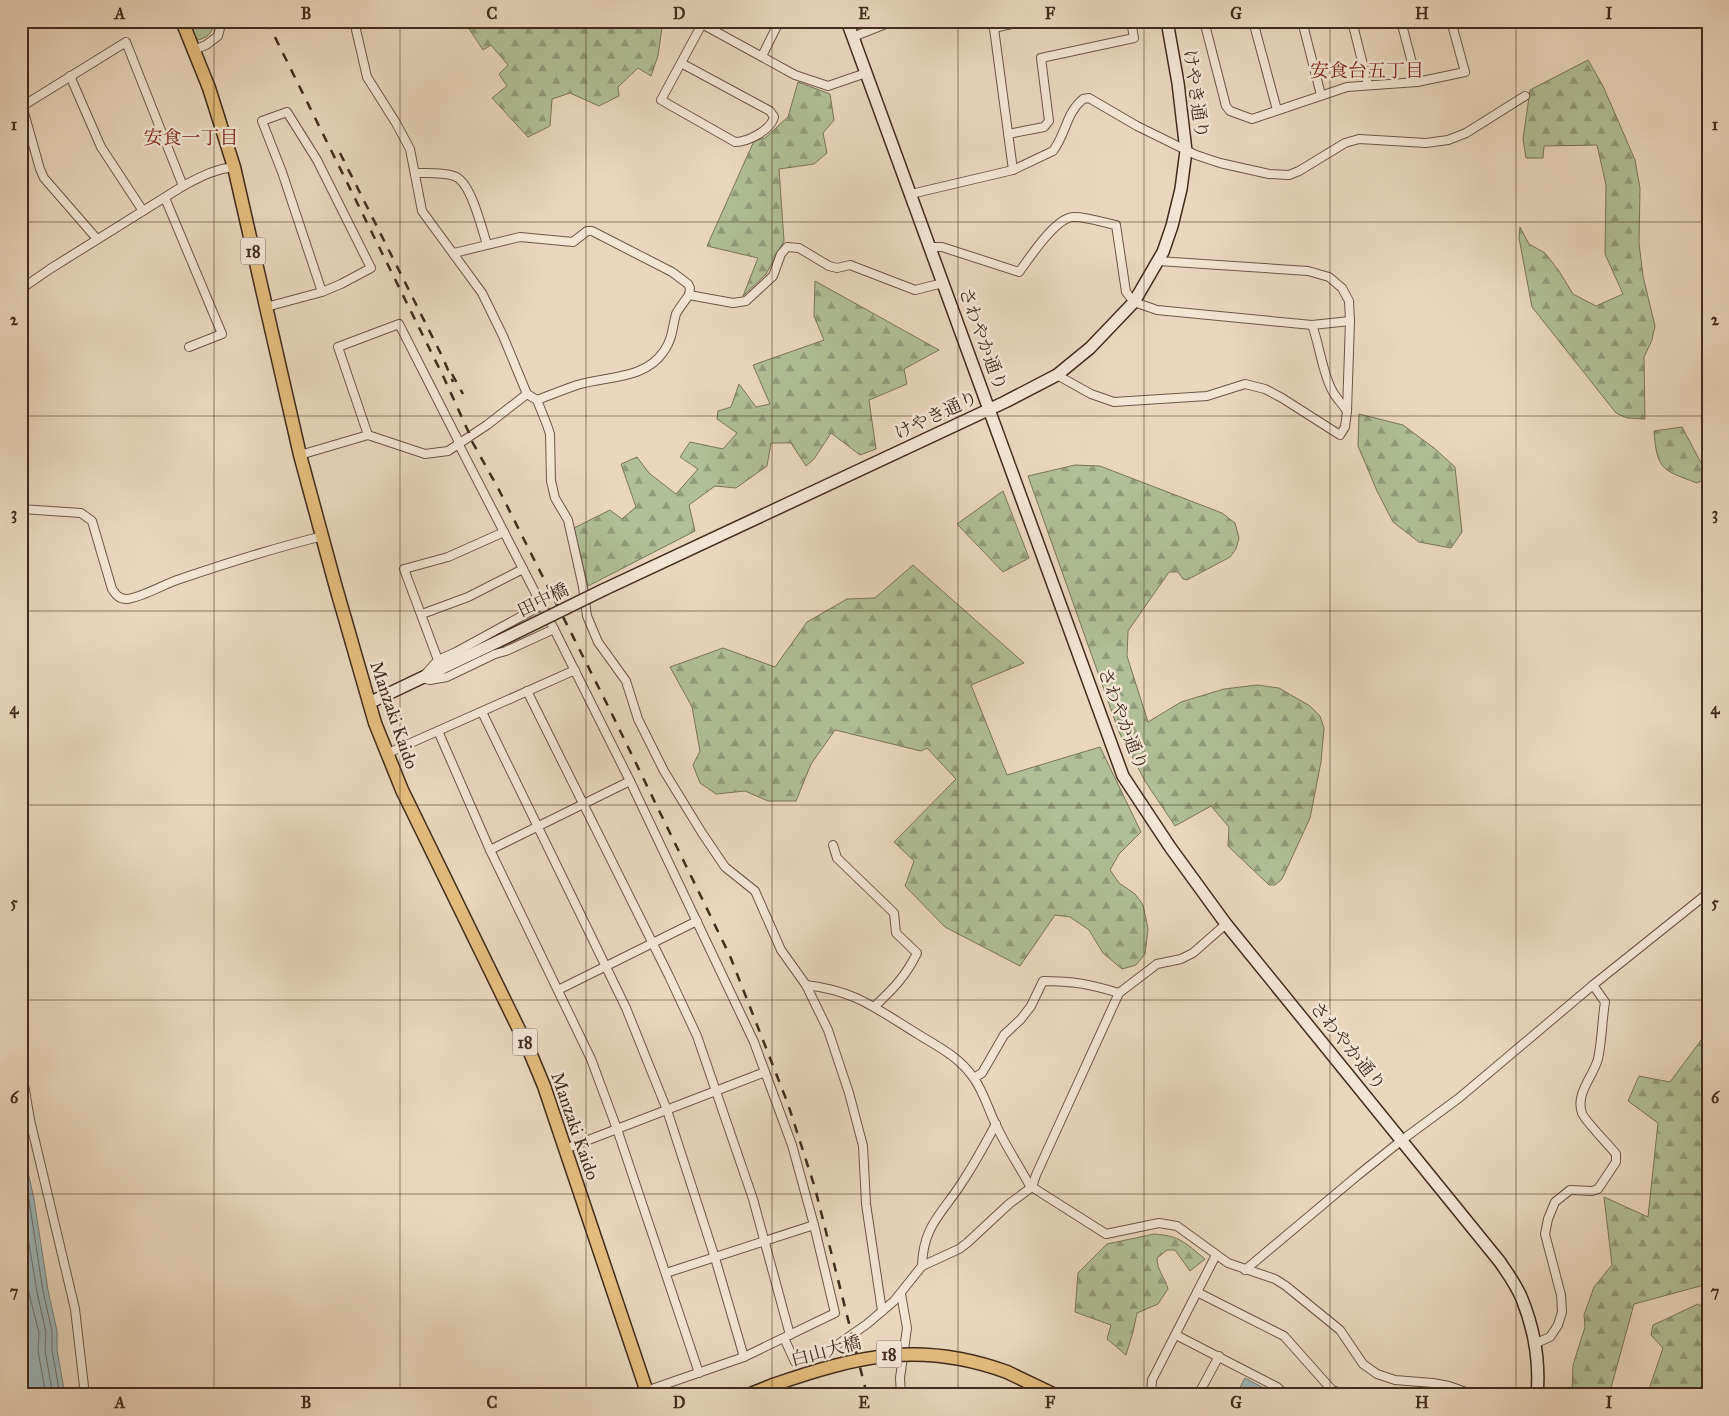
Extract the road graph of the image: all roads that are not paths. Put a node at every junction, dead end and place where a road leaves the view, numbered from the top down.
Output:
1 (182, 21) edge
2 (219, 21) edge
3 (354, 21) edge
4 (847, 21) edge
5 (1025, 21) edge
6 (1131, 21) edge
7 (1167, 21) edge
8 (1204, 21) edge
9 (1253, 21) edge
10 (1302, 21) edge
11 (1352, 21) edge
12 (1401, 21) edge
13 (1451, 21) edge
14 (888, 22) edge
15 (994, 25) edge
16 (777, 26) dead end
17 (853, 37) junction
18 (194, 50) junction
19 (762, 56) junction
20 (681, 62) junction
21 (866, 73) junction
22 (70, 76) junction
23 (1417, 82) junction
24 (1368, 85) junction
25 (1321, 95) junction
26 (1525, 96) dead end
27 (22, 105) edge
28 (1277, 110) junction
29 (1008, 134) junction
30 (1186, 151) junction
31 (234, 167) junction
32 (1013, 170) junction
33 (415, 172) junction
34 (183, 186) junction
35 (911, 194) junction
36 (165, 198) junction
37 (143, 211) junction
38 (97, 239) junction
39 (487, 244) junction
40 (931, 247) junction
41 (454, 254) junction
42 (1158, 261) junction
43 (943, 283) junction
44 (21, 288) edge
45 (322, 292) junction
46 (689, 295) junction
47 (1134, 302) junction
48 (266, 307) junction
49 (1350, 321) junction
50 (1312, 325) junction
51 (189, 348) dead end
52 (1057, 375) junction
53 (527, 394) junction
54 (537, 400) junction
55 (990, 409) junction
56 (1347, 411) junction
57 (368, 435) junction
58 (459, 443) junction
59 (300, 455) junction
60 (21, 509) edge
61 (504, 532) junction
62 (323, 536) junction
63 (523, 568) junction
64 (603, 590) joint
65 (542, 605) junction
66 (422, 614) junction
67 (554, 629) junction
68 (438, 660) junction
69 (575, 670) junction
70 (422, 678) junction
71 (527, 692) junction
72 (368, 702) junction
73 (482, 712) junction
74 (438, 731) junction
75 (386, 754) junction
76 (630, 781) junction
77 (582, 804) junction
78 (536, 827) junction
79 (833, 845) dead end
80 (490, 850) junction
81 (1708, 894) edge
82 (697, 922) junction
83 (1226, 924) junction
84 (652, 944) junction
85 (606, 967) junction
86 (806, 985) junction
87 (1593, 985) junction
88 (558, 990) junction
89 (1119, 993) junction
90 (875, 1006) junction
91 (21, 1067) edge
92 (766, 1072) junction
93 (974, 1078) junction
94 (716, 1091) junction
95 (667, 1110) junction
96 (996, 1124) junction
97 (617, 1129) junction
98 (1402, 1140) junction
99 (565, 1149) junction
100 (1032, 1188) junction
101 (814, 1225) junction
102 (764, 1242) junction
103 (1216, 1255) junction
104 (716, 1258) junction
105 (922, 1266) junction
106 (1245, 1270) junction
107 (666, 1273) junction
108 (1197, 1292) junction
109 (901, 1294) junction
110 (882, 1311) junction
111 (1176, 1334) junction
112 (787, 1336) junction
113 (1534, 1344) junction
114 (1219, 1356) junction
115 (744, 1357) junction
116 (699, 1373) junction
117 (1329, 1392) edge
118 (647, 1393) edge
119 (85, 1395) edge
120 (748, 1395) edge
121 (901, 1395) edge
122 (1055, 1395) edge
123 (1151, 1395) edge
124 (1198, 1395) edge
125 (1286, 1395) edge
126 (1346, 1395) edge
127 (1474, 1395) edge
128 (1537, 1395) edge

1 - 18 main road, Manzaki Kaido / 18
2 - 18 street
3 - 33 street
4 - 17 street, さわやか通り
5 - 15 street
6 - 29 street
7 - 30 street, けやき通り
8 - 28 street
9 - 28 street
10 - 25 street
11 - 24 street
12 - 23 street
13 - 23 street
14 - 17 street
15 - 29 street
16 - 19 street
17 - 21 street, さわやか通り
18 - 31 main road, Manzaki Kaido / 18
19 - 20 street
19 - 21 street
20 - 20 street
21 - 35 street, さわやか通り
22 - 27 street
22 - 34 street
22 - 37 street
23 - 24 street
24 - 25 street
25 - 28 street
26 - 30 street
27 - 38 street
29 - 32 street
30 - 32 street
30 - 42 street, けやき通り
31 - 34 street
31 - 48 main road, Manzaki Kaido / 18
32 - 35 street
33 - 39 street
33 - 41 street
34 - 36 street
35 - 40 street, さわやか通り
36 - 37 street
36 - 51 street
37 - 38 street
38 - 44 street
39 - 41 street
39 - 46 street
40 - 43 street, さわやか通り
40 - 47 street
41 - 53 street
42 - 47 street, けやき通り
42 - 49 street
43 - 46 street
43 - 55 street, さわやか通り
45 - 45 street
45 - 48 street
46 - 54 street
47 - 50 street
47 - 52 street, けやき通り
48 - 59 main road, Manzaki Kaido / 18
49 - 50 street
49 - 56 street
50 - 56 street
52 - 55 street, けやき通り
52 - 56 street
53 - 54 street
53 - 58 street
54 - 86 street
55 - 64 street, けやき通り
55 - 83 street, さわやか通り
57 - 58 street
57 - 58 street
57 - 59 street
58 - 61 street
59 - 62 main road, Manzaki Kaido / 18
60 - 62 street
61 - 63 street
61 - 66 street
62 - 72 main road, Manzaki Kaido / 18
63 - 65 street
63 - 66 street
64 - 70 street, 田中橋, bridge
65 - 67 street
65 - 68 street
66 - 68 street
67 - 69 street
67 - 70 street
68 - 70 street
69 - 71 street
69 - 76 street
70 - 72 street
71 - 73 street
71 - 77 street
72 - 75 main road, Manzaki Kaido / 18
73 - 74 street
73 - 78 street
74 - 75 street
74 - 80 street
75 - 99 main road, Manzaki Kaido / 18
76 - 77 street
76 - 82 street
77 - 78 street
77 - 84 street
78 - 80 street
78 - 85 street
79 - 90 street
80 - 88 street
81 - 87 street
82 - 84 street
82 - 92 street
83 - 89 street
83 - 98 street, さわやか通り
84 - 85 street
84 - 94 street
85 - 88 street
85 - 95 street
86 - 90 street
86 - 110 street
87 - 98 street
87 - 113 street
88 - 97 street
89 - 93 street
89 - 100 street
90 - 93 street
91 - 119 street
92 - 94 street
92 - 101 street
93 - 96 street
94 - 95 street
94 - 102 street
95 - 97 street
95 - 104 street
96 - 100 street
96 - 105 street
97 - 99 street
97 - 107 street
98 - 106 street
98 - 113 street, さわやか通り
99 - 118 main road, Manzaki Kaido / 18
100 - 103 street
100 - 105 street
101 - 102 street
101 - 112 street
102 - 104 street
102 - 112 street
103 - 106 street
103 - 108 street
104 - 107 street
104 - 115 street
105 - 109 street
106 - 127 street
107 - 116 street
108 - 111 street
108 - 117 street
109 - 110 street
109 - 121 street
110 - 112 street
111 - 114 street
111 - 123 street
112 - 115 street
113 - 128 street, さわやか通り
114 - 124 street
114 - 125 street
115 - 116 street
116 - 118 street
117 - 126 street
120 - 122 main road, 白山大橋 / 18, bridge

